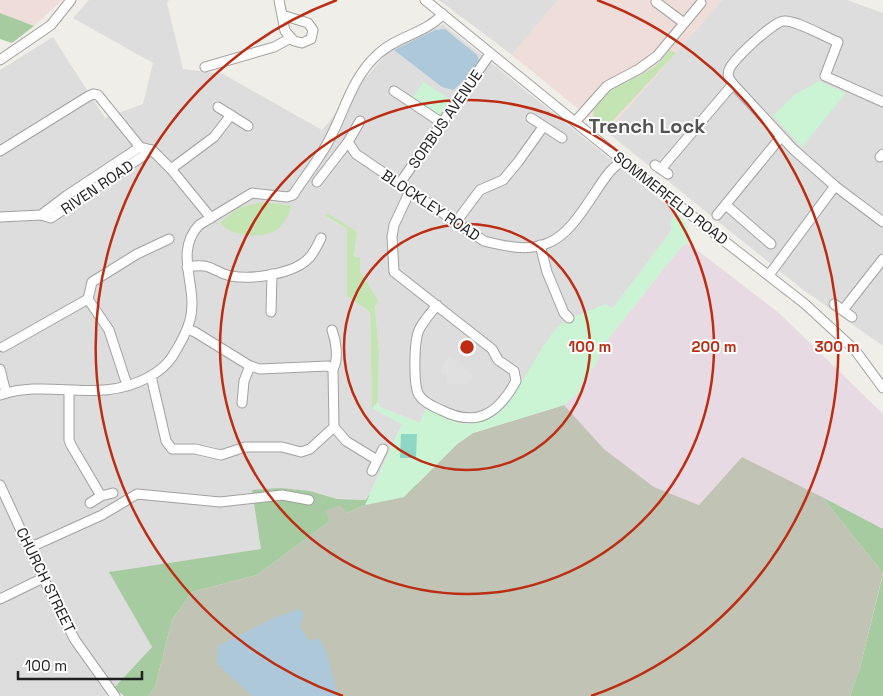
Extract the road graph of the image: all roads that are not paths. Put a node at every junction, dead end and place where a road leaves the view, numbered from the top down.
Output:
1 (71, 0) edge
2 (279, 0) edge
3 (425, 0) edge
4 (656, 2) dead end
5 (701, 3) dead end
6 (443, 14) junction
7 (282, 15) junction
8 (684, 23) junction
9 (291, 38) junction
10 (490, 54) junction
11 (0, 60) edge
12 (205, 67) dead end
13 (733, 84) junction
14 (394, 91) dead end
15 (883, 102) edge
16 (218, 107) dead end
17 (231, 115) junction
18 (531, 118) dead end
19 (360, 121) dead end
20 (575, 122) junction
21 (442, 123) junction
22 (248, 126) dead end
23 (543, 127) junction
24 (781, 137) junction
25 (562, 138) dead end
26 (348, 142) junction
27 (140, 147) junction
28 (152, 150) junction
29 (0, 151) edge
30 (622, 160) junction
31 (171, 169) junction
32 (661, 169) dead end
33 (317, 182) dead end
34 (400, 183) junction
35 (835, 186) junction
36 (409, 192) junction
37 (726, 205) junction
38 (41, 216) junction
39 (717, 216) dead end
40 (0, 218) edge
41 (211, 218) junction
42 (456, 222) junction
43 (883, 222) edge
44 (321, 238) dead end
45 (169, 240) dead end
46 (771, 244) dead end
47 (540, 245) junction
48 (883, 259) edge
49 (187, 267) junction
50 (272, 274) junction
51 (769, 276) junction
52 (90, 302) junction
53 (834, 304) dead end
54 (437, 305) junction
55 (843, 310) junction
56 (271, 312) dead end
57 (852, 317) dead end
58 (569, 318) dead end
59 (187, 329) junction
60 (332, 330) dead end
61 (3, 347) dead end
62 (250, 366) junction
63 (0, 369) edge
64 (333, 369) junction
65 (150, 376) junction
66 (127, 385) junction
67 (883, 388) edge
68 (69, 391) junction
69 (3, 394) edge
70 (242, 403) dead end
71 (334, 427) junction
72 (383, 449) dead end
73 (377, 460) junction
74 (372, 471) dead end
75 (0, 487) edge
76 (112, 493) dead end
77 (101, 496) junction
78 (309, 500) dead end
79 (90, 503) dead end
80 (28, 548) junction
81 (43, 578) junction
82 (0, 599) edge
83 (115, 696) edge

1 - 11 street
2 - 7 street
3 - 6 street, SOMMERFELD ROAD
4 - 8 street
5 - 8 street
6 - 10 street, SOMMERFELD ROAD
6 - 41 street
7 - 9 street
7 - 9 street
8 - 20 street
9 - 12 street
10 - 20 street, SOMMERFELD ROAD
10 - 21 street, SORBUS AVENUE
13 - 15 street
13 - 24 street
13 - 32 street
14 - 21 street
16 - 17 street
17 - 22 street
17 - 31 street
18 - 23 street
19 - 26 street
20 - 30 street, SOMMERFELD ROAD
21 - 34 street, SORBUS AVENUE
23 - 25 street
23 - 42 street
24 - 35 street
24 - 37 street
26 - 33 street
26 - 34 street, BLOCKLEY ROAD
27 - 28 street
27 - 29 street
27 - 38 street, RIVEN ROAD
28 - 31 street
28 - 38 street, RIVEN ROAD
30 - 47 street, BLOCKLEY ROAD
30 - 51 street, SOMMERFELD ROAD
31 - 41 street
34 - 36 street, BLOCKLEY ROAD
35 - 43 street
35 - 51 street
36 - 42 street, BLOCKLEY ROAD
36 - 54 street
37 - 39 street
37 - 46 street
38 - 40 street, RIVEN ROAD
41 - 49 street
42 - 47 street, BLOCKLEY ROAD
44 - 50 street
45 - 52 street
47 - 58 street
48 - 55 street
49 - 50 street
49 - 59 street
50 - 56 street
51 - 67 street, SOMMERFELD ROAD
52 - 61 street
52 - 66 street
53 - 55 street
54 - 54 street
55 - 57 street
59 - 62 street
59 - 65 street
60 - 64 street
62 - 64 street
62 - 70 street
63 - 69 street
64 - 71 street
65 - 66 street
65 - 71 street
66 - 68 street
68 - 69 street
68 - 77 street
71 - 73 street
72 - 73 street
73 - 74 street
75 - 80 street, CHURCH STREET
76 - 77 street
77 - 79 street
78 - 80 street
80 - 81 street, CHURCH STREET
81 - 82 street
81 - 83 street, CHURCH STREET

